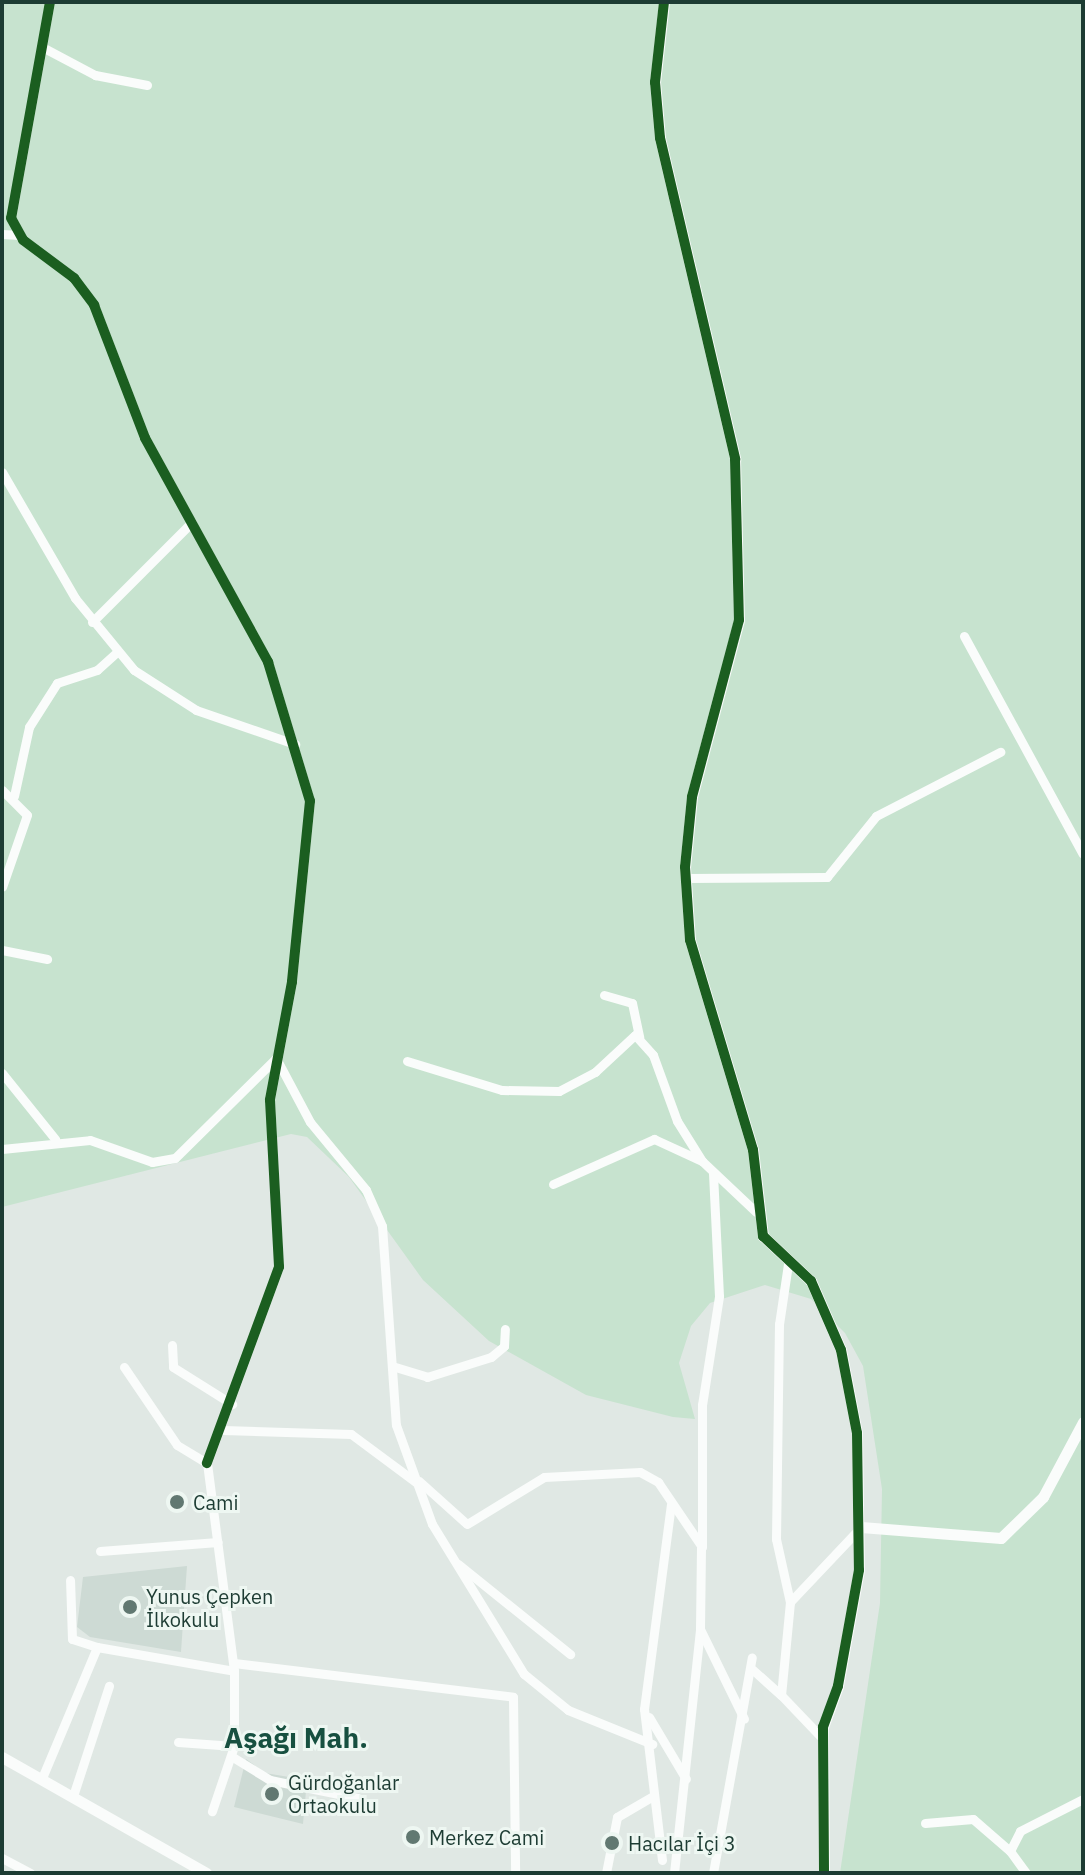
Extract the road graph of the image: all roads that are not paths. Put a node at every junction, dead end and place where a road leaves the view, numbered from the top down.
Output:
1 (50, 2) edge
2 (664, 2) edge
3 (44, 48) junction
4 (147, 85) dead end
5 (2, 234) edge
6 (19, 235) junction
7 (2, 472) edge
8 (192, 522) junction
9 (92, 622) junction
10 (964, 636) dead end
11 (116, 653) junction
12 (295, 744) junction
13 (1000, 752) dead end
14 (2, 790) edge
15 (14, 796) junction
16 (1083, 854) edge
17 (687, 878) junction
18 (2, 887) edge
19 (2, 950) edge
20 (47, 959) dead end
21 (604, 995) dead end
22 (639, 1037) junction
23 (276, 1058) junction
24 (407, 1061) dead end
25 (2, 1073) edge
26 (55, 1139) junction
27 (2, 1149) edge
28 (702, 1161) junction
29 (713, 1172) junction
30 (553, 1184) dead end
31 (756, 1212) junction
32 (788, 1264) junction
33 (505, 1329) dead end
34 (172, 1345) dead end
35 (392, 1366) junction
36 (124, 1367) dead end
37 (232, 1404) junction
38 (1083, 1422) edge
39 (223, 1430) junction
40 (207, 1463) junction
41 (417, 1481) junction
42 (671, 1505) junction
43 (861, 1527) junction
44 (218, 1542) junction
45 (701, 1548) junction
46 (100, 1551) dead end
47 (454, 1562) junction
48 (70, 1580) dead end
49 (790, 1602) junction
50 (700, 1629) junction
51 (97, 1647) junction
52 (570, 1654) dead end
53 (752, 1657) dead end
54 (234, 1667) junction
55 (753, 1670) junction
56 (109, 1686) dead end
57 (781, 1695) junction
58 (644, 1709) junction
59 (745, 1720) junction
60 (822, 1738) junction
61 (178, 1742) dead end
62 (652, 1744) junction
63 (232, 1751) junction
64 (2, 1757) edge
65 (42, 1778) junction
66 (686, 1779) junction
67 (73, 1796) junction
68 (653, 1796) junction
69 (358, 1798) dead end
70 (1083, 1799) edge
71 (212, 1811) dead end
72 (925, 1823) dead end
73 (1010, 1851) junction
74 (2, 1858) edge
75 (662, 1860) dead end
76 (30, 1873) edge
77 (206, 1873) edge
78 (515, 1873) edge
79 (606, 1873) edge
80 (674, 1873) edge
81 (713, 1873) edge
82 (824, 1873) edge
83 (1026, 1873) edge

1 - 3 street
2 - 17 street
3 - 4 street
3 - 6 street
5 - 6 street
6 - 8 street
7 - 9 street
8 - 9 street
8 - 12 street
9 - 11 street
10 - 16 street
11 - 12 street
11 - 15 street
12 - 23 street
13 - 17 street
14 - 15 street
15 - 18 street
17 - 31 street
19 - 20 street
21 - 22 street
22 - 24 street
22 - 28 street
23 - 26 street
23 - 35 street
23 - 37 street
25 - 26 street
26 - 27 street
28 - 29 street
28 - 30 street
29 - 31 street
29 - 45 street
31 - 32 street
32 - 43 street
32 - 49 street
33 - 35 street
34 - 37 street
35 - 41 street
36 - 40 street
37 - 39 street
38 - 43 street
39 - 40 street
39 - 41 street
40 - 44 street
41 - 42 street
41 - 47 street
42 - 45 street
42 - 58 street
43 - 49 street
43 - 60 street
44 - 46 street
44 - 54 street
45 - 50 street
47 - 52 street
47 - 62 street
48 - 51 street
49 - 57 street
50 - 59 street
50 - 66 street
51 - 54 street
51 - 65 street
53 - 55 street
54 - 63 street
54 - 78 street
55 - 57 street
55 - 59 street
56 - 67 street
57 - 60 street
58 - 62 street
58 - 66 street
59 - 81 street
60 - 82 street
61 - 63 street
62 - 68 street
63 - 69 street
63 - 71 street
64 - 65 street
65 - 67 street
66 - 80 street
67 - 77 street
68 - 75 street
68 - 79 street
70 - 73 street
72 - 73 street
73 - 83 street
74 - 76 street

